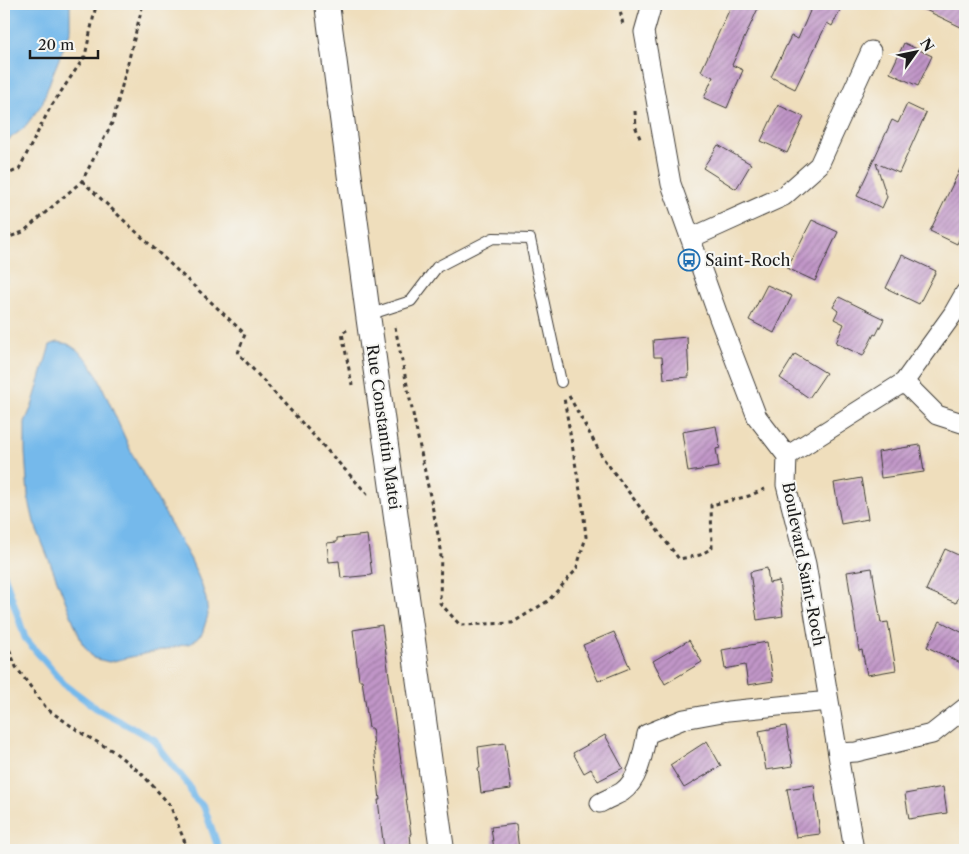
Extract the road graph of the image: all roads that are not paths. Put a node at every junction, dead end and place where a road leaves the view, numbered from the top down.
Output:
1 (327, 4) edge
2 (652, 4) edge
3 (871, 51) dead end
4 (690, 238) junction
5 (965, 293) edge
6 (368, 315) junction
7 (561, 382) road end
8 (904, 382) junction
9 (965, 424) edge
10 (787, 456) junction
11 (829, 701) junction
12 (965, 708) edge
13 (839, 753) junction
14 (600, 803) dead end
15 (442, 850) edge
16 (854, 850) edge

1 - 6 street, Rue Constantin Matei
2 - 4 street
3 - 4 street
4 - 10 street
5 - 8 street
6 - 7 lane
6 - 15 street, Rue Constantin Matei
8 - 9 street
8 - 10 street
10 - 11 street, Boulevard Saint-Roch
11 - 13 street, Boulevard Saint-Roch
11 - 14 street
12 - 13 street
13 - 16 street, Boulevard Saint-Roch

